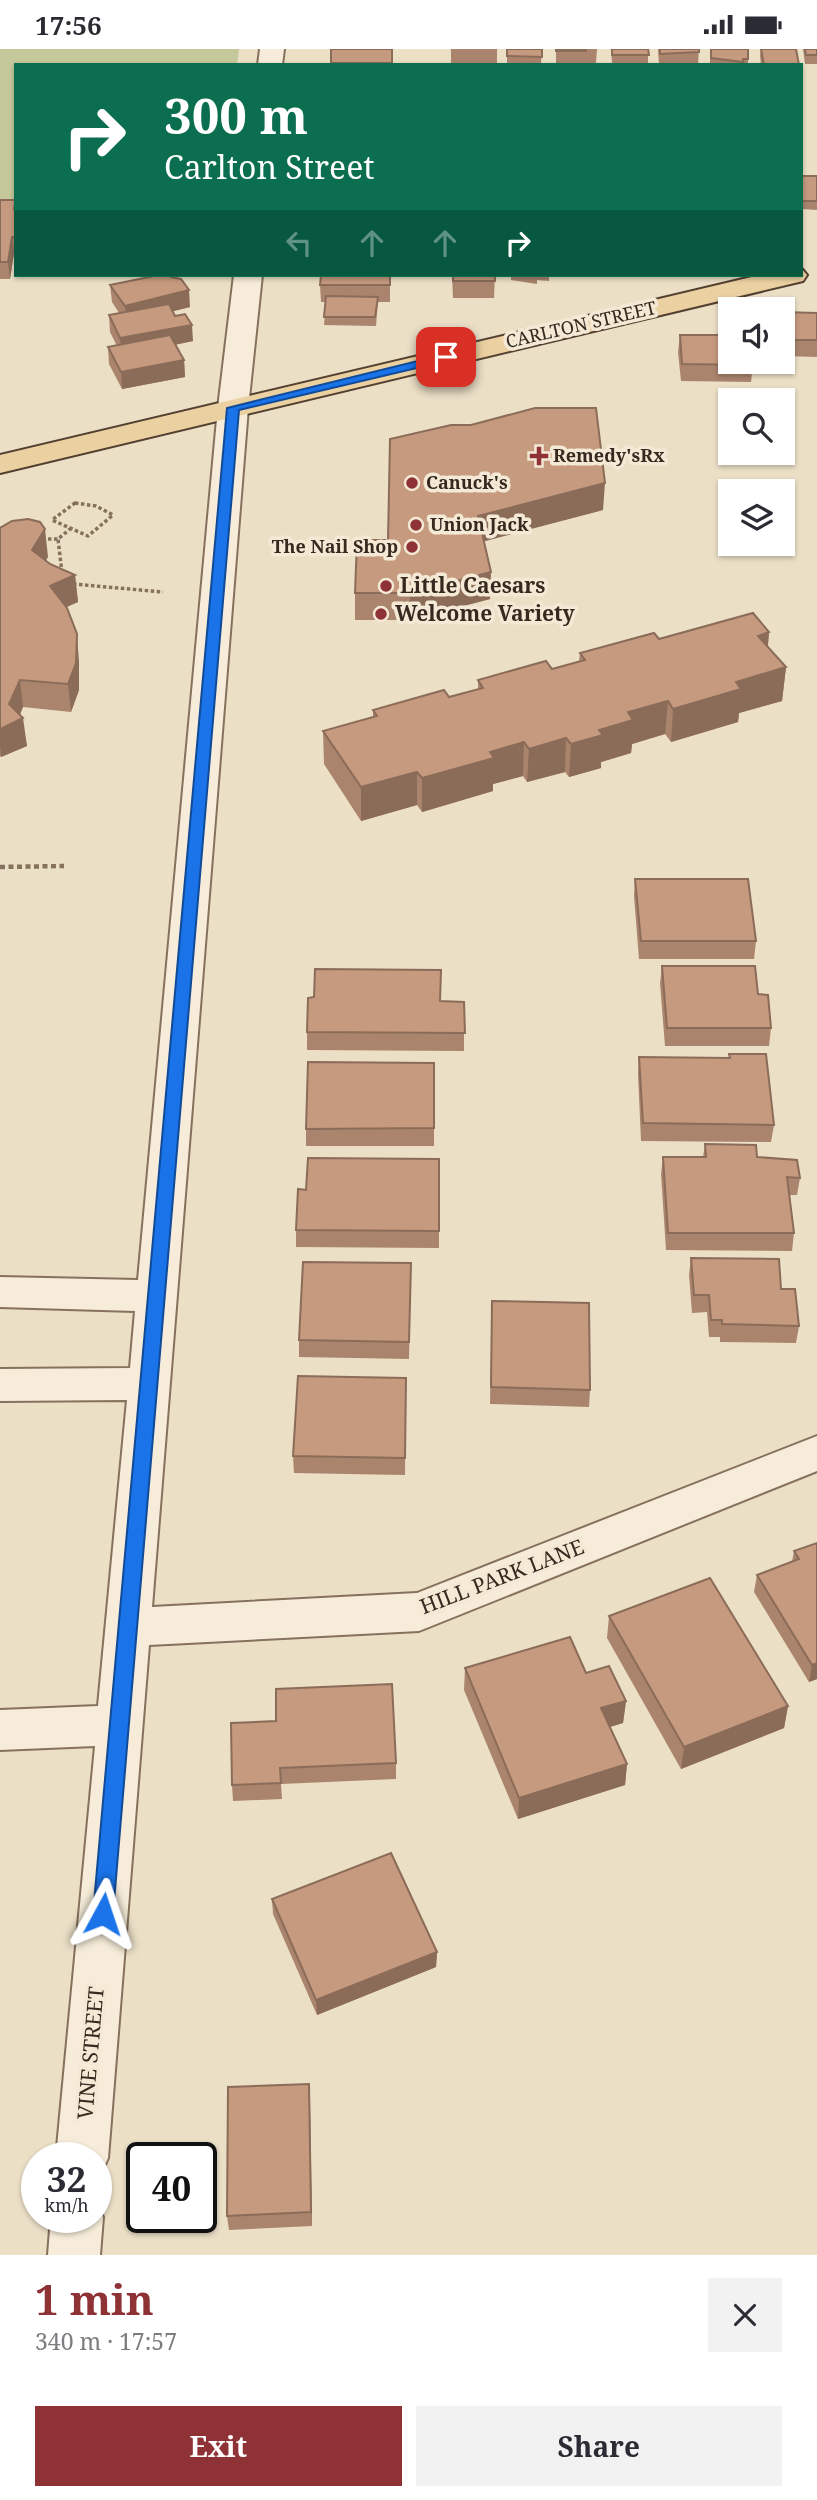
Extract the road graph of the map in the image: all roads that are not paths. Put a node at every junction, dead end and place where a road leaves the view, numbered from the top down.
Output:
1 (248, 277) edge
2 (785, 277) edge
3 (233, 408) junction
4 (0, 464) edge
5 (0, 1292) edge
6 (156, 1296) junction
7 (148, 1384) junction
8 (0, 1385) edge
9 (817, 1453) edge
10 (127, 1627) junction
11 (119, 1725) junction
12 (0, 1730) edge
13 (83, 2142) edge
14 (76, 2233) edge
15 (74, 2255) edge

1 - 3 street, VINE STREET
2 - 3 main road, CARLTON STREET
3 - 4 main road, CARLTON STREET
3 - 6 street, VINE STREET
5 - 6 street
6 - 7 street, VINE STREET
7 - 8 street
7 - 10 street, VINE STREET
9 - 10 street, HILL PARK LANE
10 - 11 street, VINE STREET
11 - 12 street
11 - 13 street, VINE STREET
14 - 15 street

